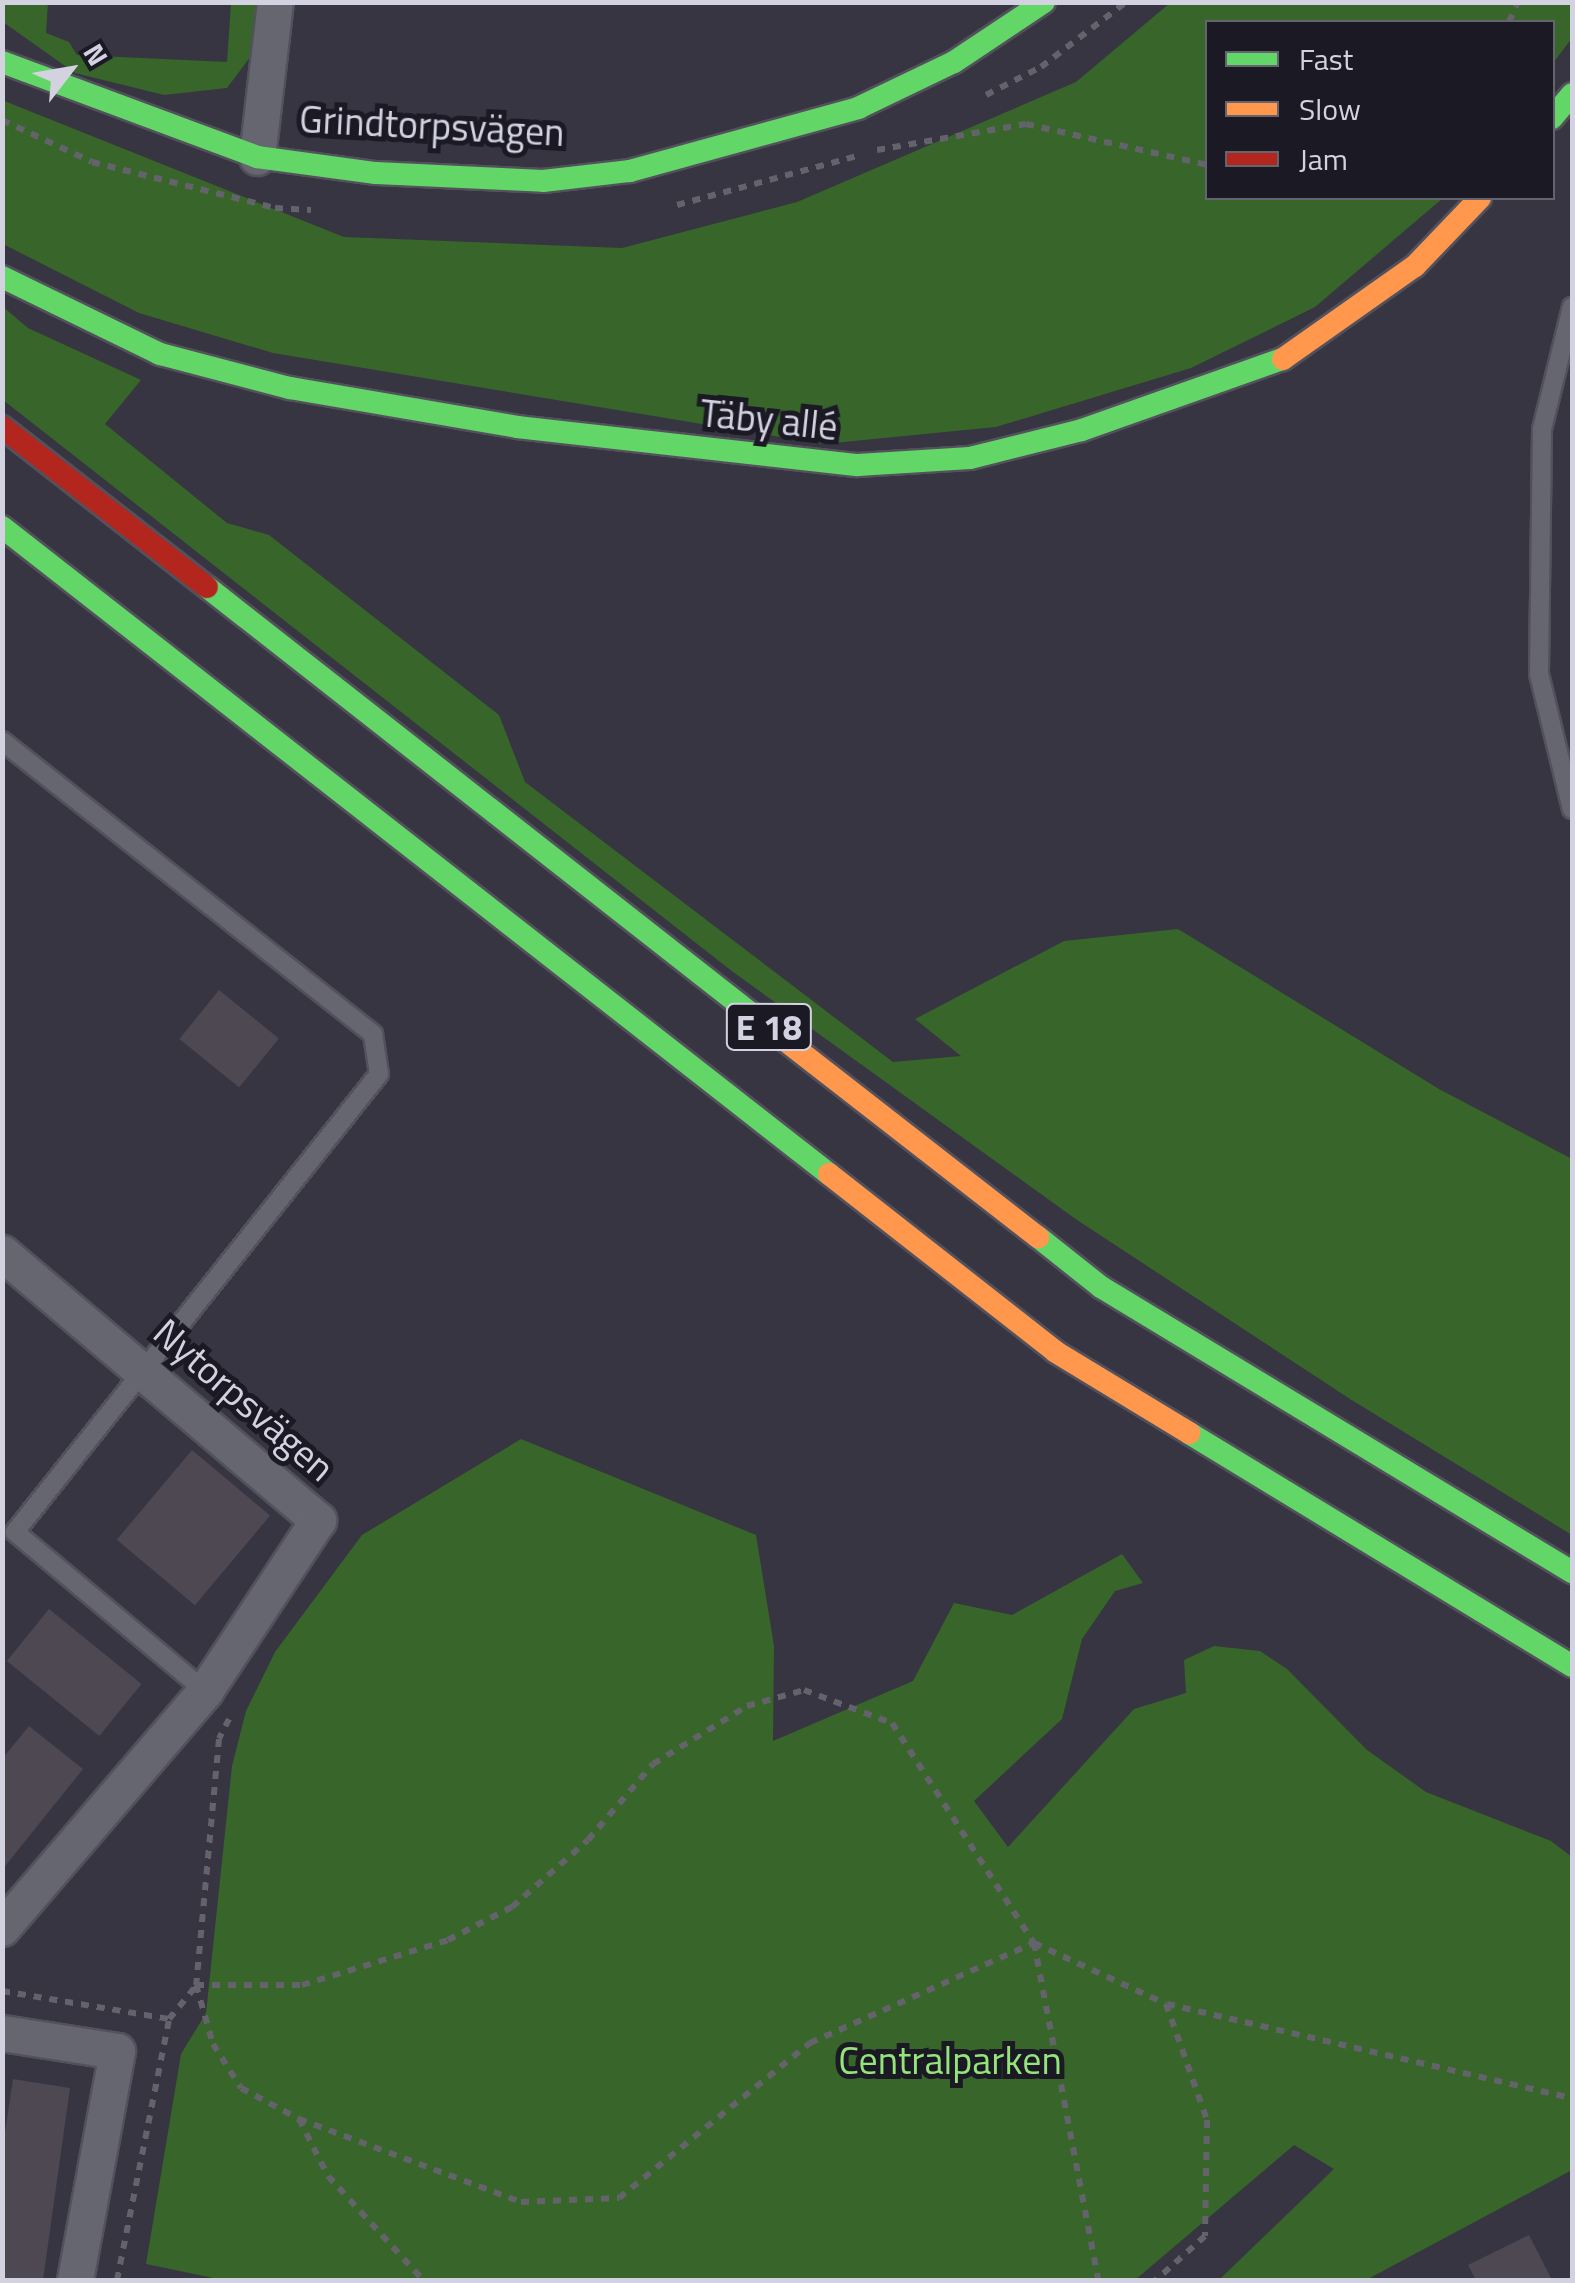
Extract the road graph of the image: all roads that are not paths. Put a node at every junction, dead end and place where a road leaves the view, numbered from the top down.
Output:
1 (275, 2) edge
2 (1044, 2) edge
3 (2, 62) edge
4 (1572, 94) edge
5 (1555, 114) edge
6 (257, 157) junction
7 (1478, 200) edge
8 (2, 277) edge
9 (1572, 307) edge
10 (2, 427) edge
11 (2, 527) edge
12 (2, 742) edge
13 (1572, 809) edge
14 (2, 1253) edge
15 (142, 1368) junction
16 (1572, 1572) edge
17 (1572, 1666) edge
18 (220, 1699) junction
19 (2, 1928) edge
20 (2, 2033) edge
21 (75, 2280) edge

1 - 6 street, Grindtorpsvägen
2 - 6 main road, Grindtorpsvägen
3 - 6 main road, Grindtorpsvägen
4 - 5 main road
7 - 8 main road, Täby allé
9 - 13 lane
10 - 16 main road, E 18
11 - 17 main road, E 18
12 - 15 lane
14 - 15 street, Nytorpsvägen
15 - 18 street, Nytorpsvägen
15 - 18 lane
18 - 19 street
20 - 21 street

